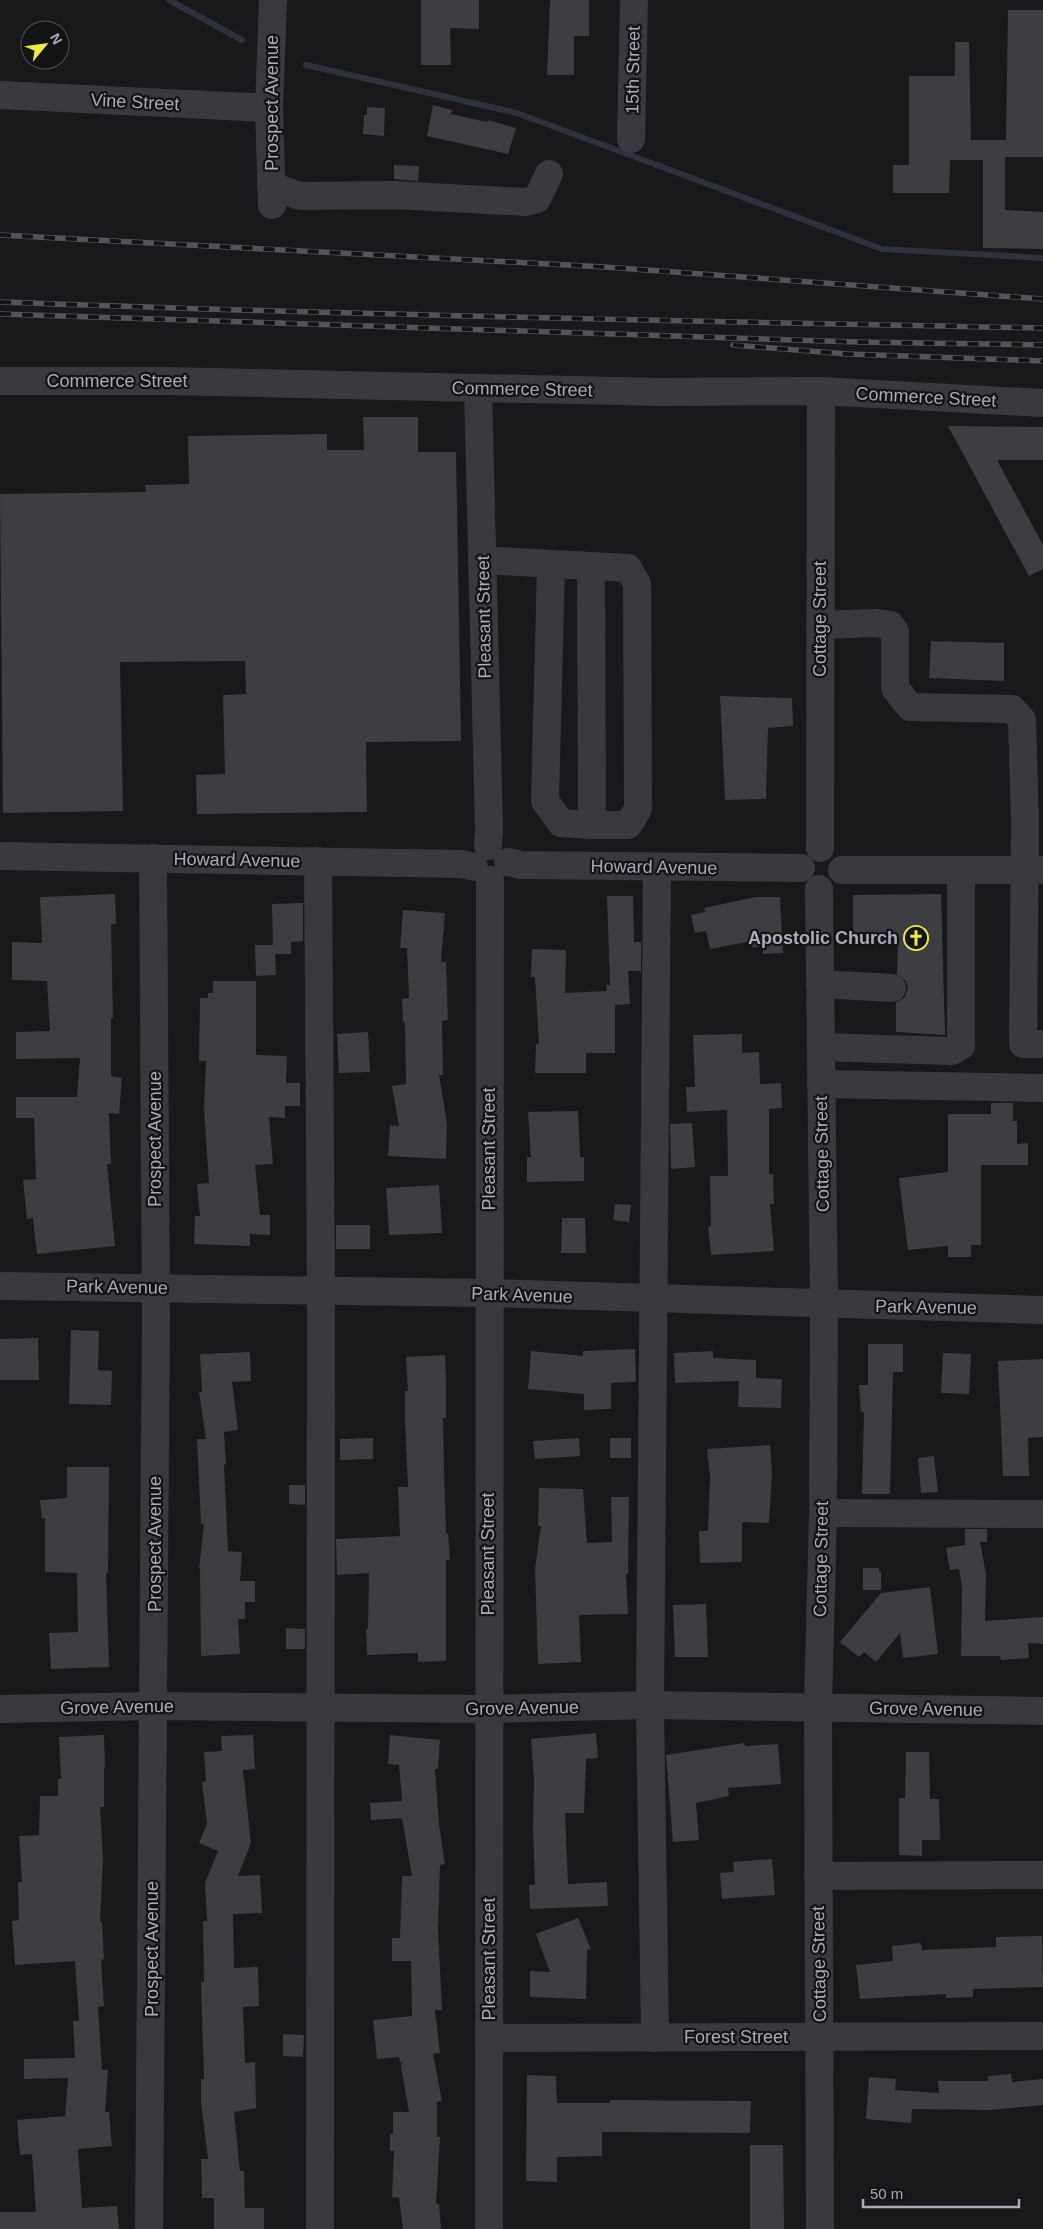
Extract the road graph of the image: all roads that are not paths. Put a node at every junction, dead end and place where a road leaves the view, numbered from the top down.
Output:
1 (273, 0) edge
2 (634, 0) edge
3 (0, 95) edge
4 (269, 108) junction
5 (631, 139) dead end
6 (549, 174) dead end
7 (0, 381) edge
8 (478, 388) junction
9 (821, 391) junction
10 (1043, 403) edge
11 (482, 560) junction
12 (551, 565) junction
13 (591, 568) junction
14 (820, 625) junction
15 (592, 824) junction
16 (820, 848) junction
17 (0, 856) edge
18 (154, 858) junction
19 (318, 861) junction
20 (490, 864) junction
21 (657, 867) junction
22 (801, 868) junction
23 (842, 870) junction
24 (961, 870) junction
25 (1034, 870) edge
26 (819, 889) junction
27 (820, 984) junction
28 (892, 988) dead end
29 (1043, 1044) edge
30 (821, 1047) junction
31 (821, 1084) junction
32 (1043, 1088) edge
33 (0, 1286) edge
34 (156, 1288) junction
35 (321, 1290) junction
36 (489, 1293) junction
37 (654, 1299) junction
38 (824, 1304) junction
39 (1043, 1310) edge
40 (823, 1513) junction
41 (1043, 1514) edge
42 (650, 1705) junction
43 (154, 1706) junction
44 (320, 1707) junction
45 (818, 1707) junction
46 (0, 1709) edge
47 (488, 1709) junction
48 (1043, 1711) edge
49 (1043, 1875) edge
50 (818, 1876) junction
51 (1043, 2036) edge
52 (820, 2037) junction
53 (489, 2038) junction
54 (655, 2038) junction
55 (149, 2229) edge
56 (320, 2229) edge
57 (489, 2229) edge
58 (820, 2229) edge

1 - 4 street, Prospect Avenue
2 - 5 street, 15th Street
3 - 4 street, Vine Street
4 - 6 street, Prospect Avenue
7 - 8 street, Commerce Street
8 - 9 street, Commerce Street
8 - 11 street, Pleasant Street
9 - 10 street, Commerce Street
9 - 14 street, Cottage Street
11 - 12 street
11 - 20 street, Pleasant Street
12 - 13 street
12 - 15 street
13 - 15 street
13 - 15 street
14 - 16 street, Cottage Street
14 - 25 street
16 - 22 street
16 - 23 street
17 - 18 street, Howard Avenue
18 - 19 street, Howard Avenue
18 - 34 street, Prospect Avenue
19 - 20 street, Howard Avenue
19 - 35 street
20 - 21 street, Howard Avenue
20 - 36 street, Pleasant Street
21 - 22 street, Howard Avenue
21 - 37 street
22 - 26 street
23 - 24 street
23 - 26 street
24 - 25 street
24 - 30 street
25 - 29 street
26 - 27 street, Cottage Street
27 - 28 street
27 - 30 street, Cottage Street
30 - 31 street, Cottage Street
31 - 32 street
31 - 38 street, Cottage Street
33 - 34 street, Park Avenue
34 - 35 street, Park Avenue
34 - 43 street, Prospect Avenue
35 - 36 street, Park Avenue
35 - 44 street
36 - 37 street, Park Avenue
36 - 47 street, Pleasant Street
37 - 38 street, Park Avenue
37 - 42 street
38 - 39 street, Park Avenue
38 - 40 street, Cottage Street
40 - 41 street
40 - 45 street, Cottage Street
42 - 45 street, Grove Avenue
42 - 47 street, Grove Avenue
42 - 54 street
43 - 44 street, Grove Avenue
43 - 46 street, Grove Avenue
43 - 55 street, Prospect Avenue
44 - 47 street, Grove Avenue
44 - 56 street
45 - 48 street, Grove Avenue
45 - 50 street, Cottage Street
47 - 53 street, Pleasant Street
49 - 50 street
50 - 52 street, Cottage Street
51 - 52 street, Forest Street
52 - 54 street, Forest Street
52 - 58 street, Cottage Street
53 - 54 street, Forest Street
53 - 57 street, Pleasant Street

